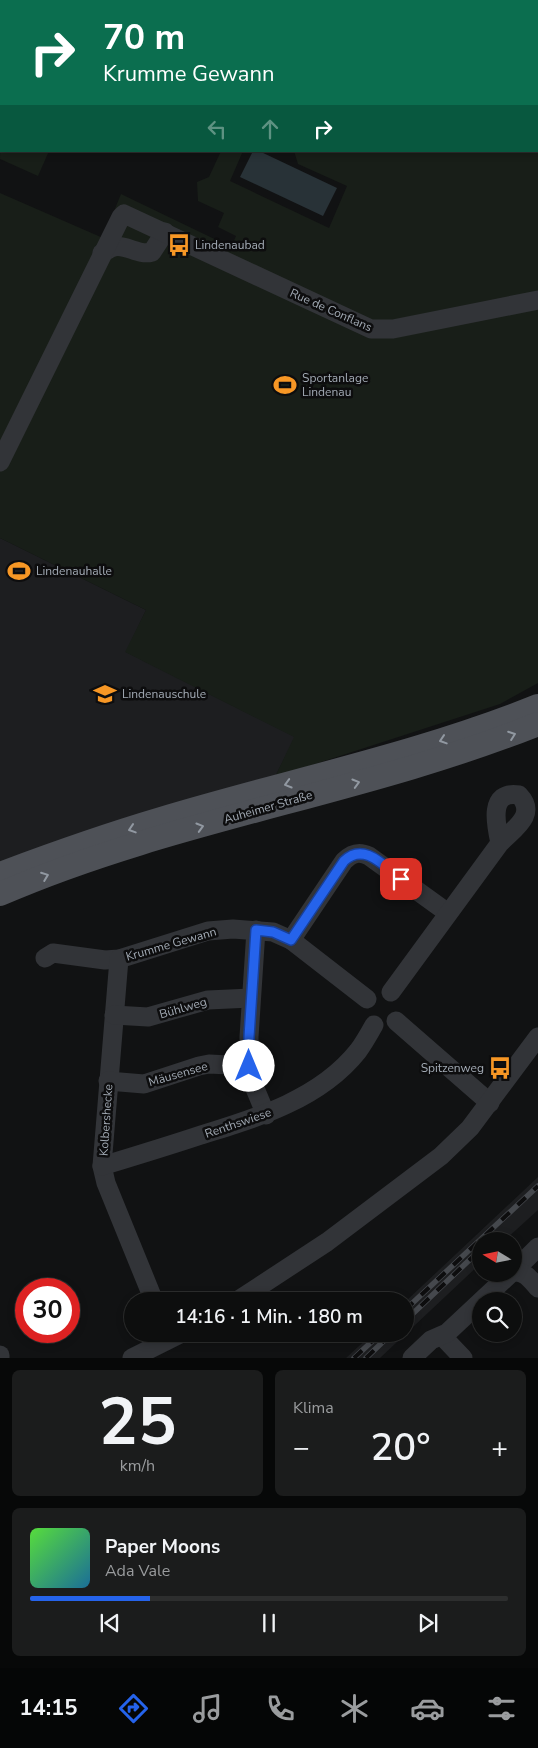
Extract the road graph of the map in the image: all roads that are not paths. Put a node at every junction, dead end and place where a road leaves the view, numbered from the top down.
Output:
1 (165, 232) junction
2 (102, 253) junction
3 (538, 300) edge
4 (0, 462) edge
5 (538, 706) edge
6 (538, 724) edge
7 (500, 843) dead end
8 (0, 874) edge
9 (0, 894) edge
10 (448, 913) junction
11 (256, 930) junction
12 (291, 940) junction
13 (45, 958) dead end
14 (120, 959) junction
15 (391, 992) junction
16 (251, 998) junction
17 (367, 999) junction
18 (114, 1015) junction
19 (396, 1021) junction
20 (374, 1025) junction
21 (538, 1037) edge
22 (249, 1066) junction
23 (108, 1081) junction
24 (490, 1104) junction
25 (266, 1115) junction
26 (102, 1166) junction
27 (538, 1247) edge
28 (522, 1263) edge
29 (522, 1273) edge
30 (502, 1282) edge
31 (538, 1288) edge
32 (150, 1292) edge
33 (252, 1292) edge
34 (442, 1336) junction
35 (161, 1342) edge
36 (132, 1358) edge
37 (412, 1358) edge
38 (462, 1358) edge

1 - 2 street
1 - 2 street, Rue de Conflans
1 - 3 street, Rue de Conflans
2 - 4 street, Rue de Conflans
5 -> 8 main road, Auheimer Straße
9 -> 6 main road, Auheimer Straße
7 - 10 street
10 - 12 street
10 - 15 street
11 - 12 street, Krumme Gewann
11 - 14 street, Krumme Gewann
11 - 16 street
12 - 17 street, Krumme Gewann
13 - 14 street, Krumme Gewann
14 - 18 street, Kolbershecke
15 - 17 street
15 - 19 street
16 - 18 street, Bühlweg
16 - 22 street
17 - 20 street
18 - 23 street, Kolbershecke
19 - 20 street
19 - 24 street
20 - 25 street, Renthswiese
21 - 24 street
22 - 23 street, Mäusensee
22 - 25 street
23 - 26 street, Kolbershecke
24 - 33 street
25 - 26 street, Renthswiese
26 - 32 street, Kolbershecke
27 - 28 street
29 - 31 street
30 - 34 street
34 - 37 street
34 - 38 street
35 - 36 street

